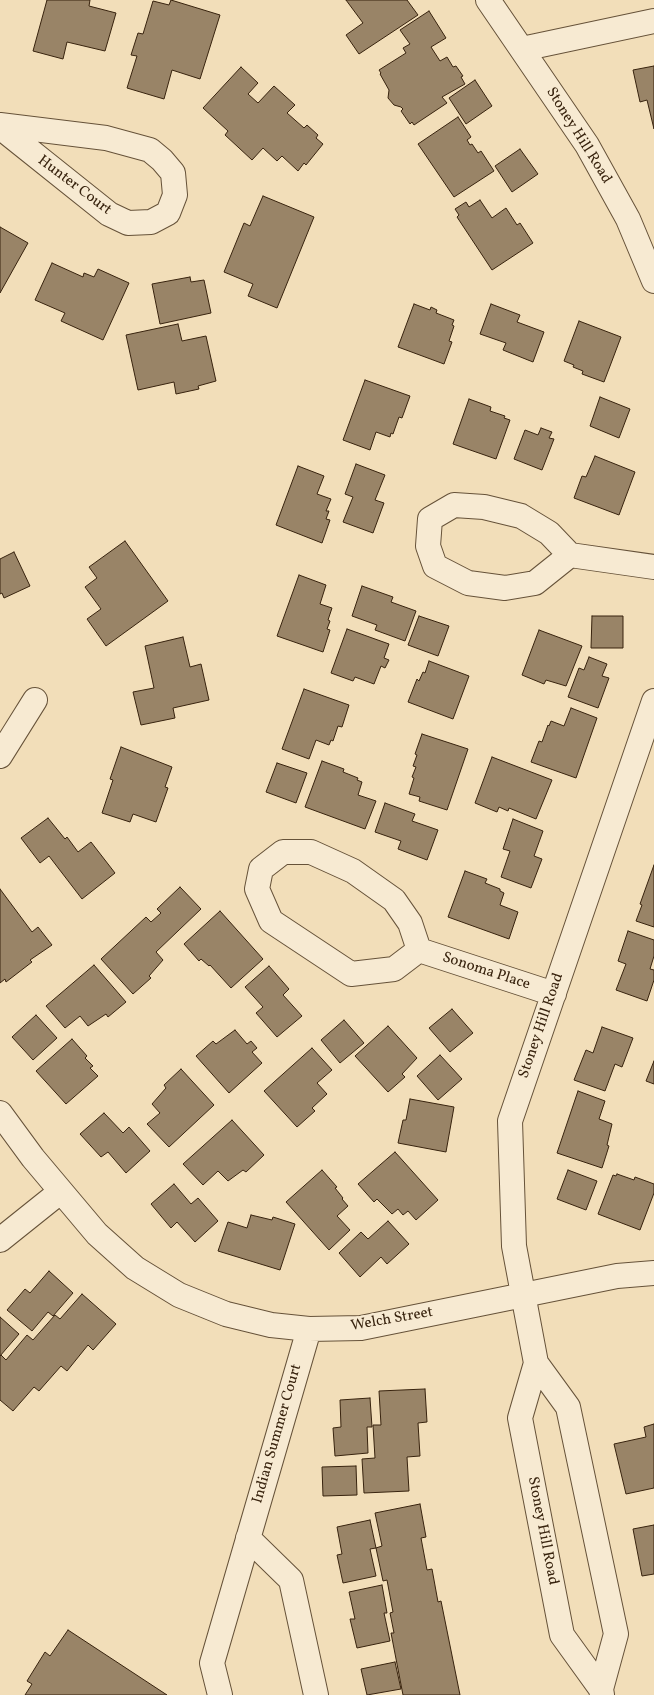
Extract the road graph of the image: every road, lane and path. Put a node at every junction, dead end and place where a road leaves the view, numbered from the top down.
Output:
1 (488, 0) edge
2 (654, 21) edge
3 (522, 49) junction
4 (0, 126) edge
5 (654, 281) edge
6 (570, 555) junction
7 (654, 567) edge
8 (35, 700) dead end
9 (654, 701) edge
10 (0, 756) edge
11 (419, 950) junction
12 (554, 994) junction
13 (0, 1113) edge
14 (60, 1192) junction
15 (0, 1240) edge
16 (654, 1273) edge
17 (522, 1295) junction
18 (309, 1329) junction
19 (536, 1363) junction
20 (248, 1538) junction
21 (602, 1692) edge
22 (220, 1695) edge
23 (316, 1695) edge

1 - 3 street, Stoney Hill Road
2 - 3 street
3 - 5 street, Stoney Hill Road
4 - 4 street, Hunter Court
6 - 6 street
6 - 7 street
8 - 10 street
9 - 12 street, Stoney Hill Road
11 - 11 street
11 - 12 street, Sonoma Place
12 - 17 street, Stoney Hill Road
13 - 14 street, Welch Street
14 - 15 street
14 - 18 street, Welch Street
16 - 17 street, Welch Street
17 - 18 street, Welch Street
17 - 19 street, Stoney Hill Road
18 - 20 street, Indian Summer Court
19 - 21 street, Stoney Hill Road
19 - 21 street, Stoney Hill Road
20 - 22 street, Indian Summer Court
20 - 23 street

